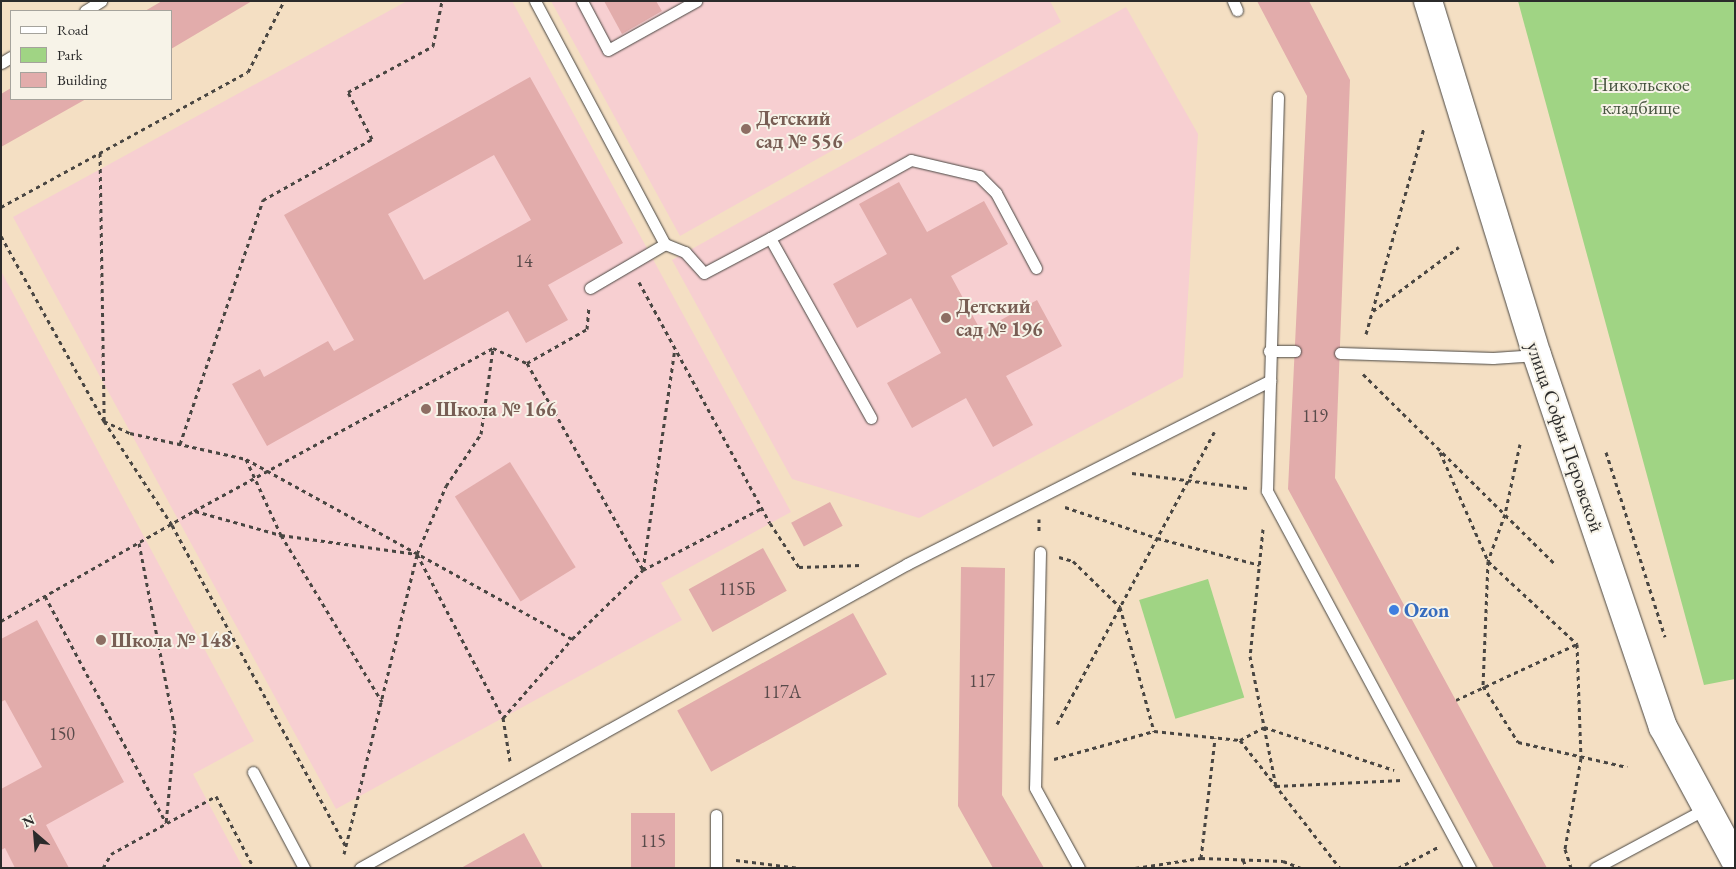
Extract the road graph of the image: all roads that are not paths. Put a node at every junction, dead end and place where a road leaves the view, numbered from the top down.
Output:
1 (101, 1) edge
2 (535, 1) edge
3 (582, 1) edge
4 (696, 1) edge
5 (1428, 1) edge
6 (87, 10) edge
7 (1278, 97) dead end
8 (770, 238) junction
9 (665, 244) junction
10 (1036, 268) dead end
11 (590, 288) road end
12 (1269, 351) junction
13 (1295, 351) dead end
14 (1340, 353) dead end
15 (1536, 355) junction
16 (1270, 381) junction
17 (871, 418) dead end
18 (1040, 552) road end
19 (253, 772) dead end
20 (1707, 808) junction
21 (716, 815) dead end
22 (1735, 860) edge
23 (716, 862) edge
24 (304, 868) edge
25 (360, 868) edge
26 (1079, 868) edge
27 (1470, 868) edge
28 (1595, 868) edge

1 - 6 lane
2 - 9 lane
3 - 4 lane
5 - 15 street, улица Софьи Перовской
7 - 12 lane
8 - 9 lane
8 - 10 lane
8 - 17 lane
9 - 11 lane
12 - 13 lane
12 - 16 lane
14 - 15 lane
15 - 20 street, улица Софьи Перовской
16 - 25 lane
16 - 27 lane
18 - 26 lane
19 - 24 lane
20 - 22 street, улица Софьи Перовской
20 - 28 lane
21 - 23 lane

